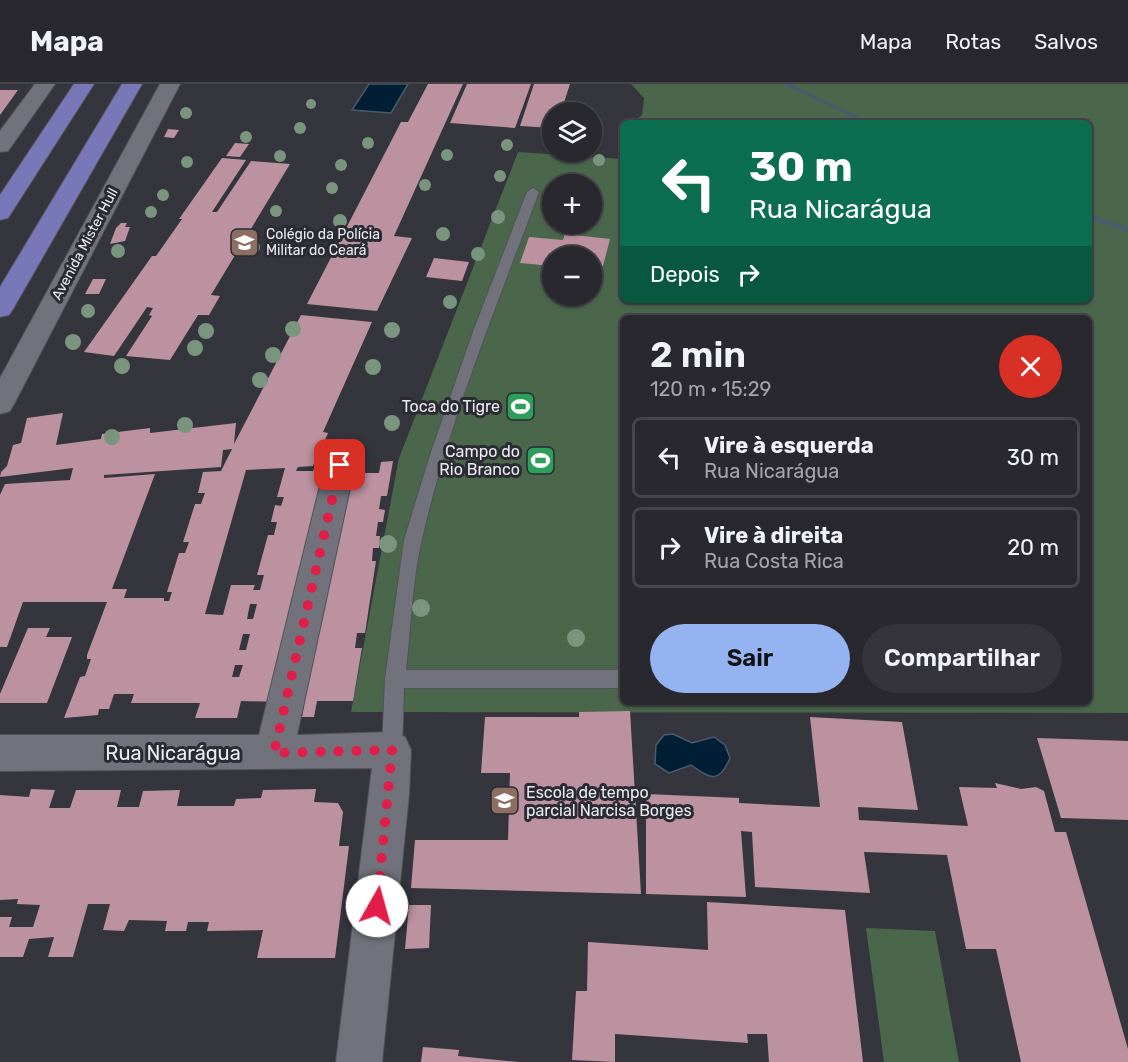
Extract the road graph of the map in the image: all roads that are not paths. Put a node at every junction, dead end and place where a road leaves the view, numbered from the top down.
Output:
1 (45, 84) edge
2 (84, 84) edge
3 (132, 84) edge
4 (170, 84) edge
5 (0, 146) edge
6 (533, 192) dead end
7 (0, 213) edge
8 (0, 309) edge
9 (0, 404) edge
10 (340, 465) dead end
11 (394, 679) junction
12 (620, 679) edge
13 (392, 750) junction
14 (0, 753) edge
15 (274, 753) junction
16 (359, 1062) edge

1 - 5 main road
2 - 7 highway
3 - 8 highway
4 - 9 main road, Avenida Mister Hull
6 - 11 lane
10 - 15 main road
11 - 12 lane
11 - 13 lane
13 - 15 main road, Rua Nicarágua
13 - 16 main road
14 - 15 main road, Rua Nicarágua

